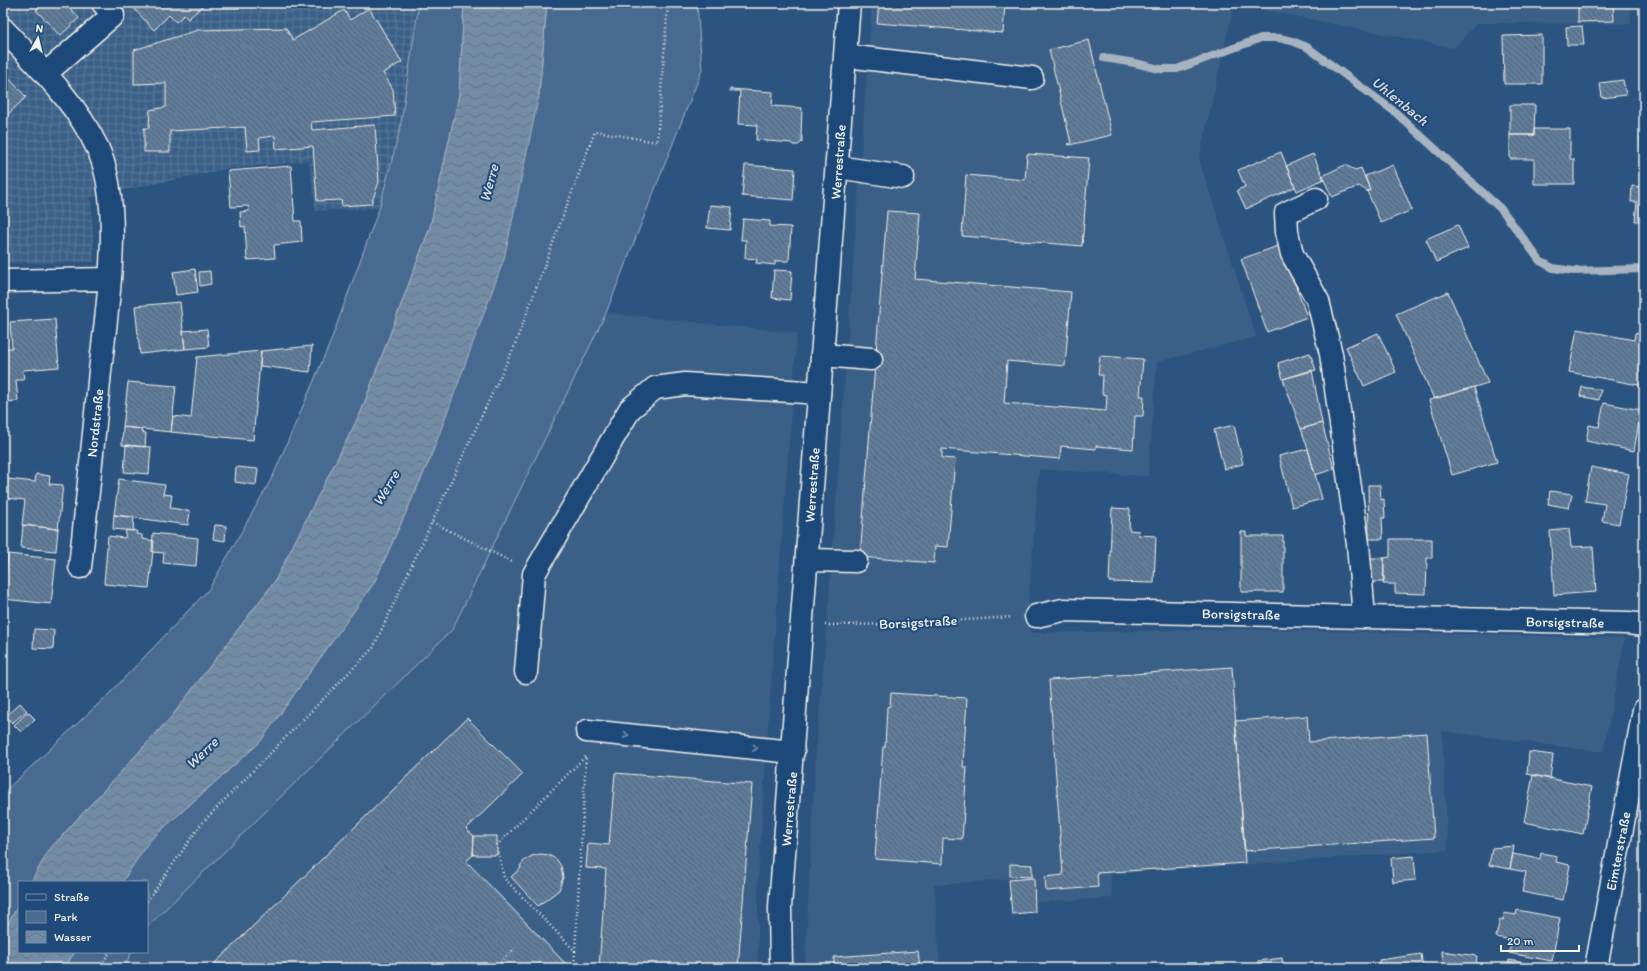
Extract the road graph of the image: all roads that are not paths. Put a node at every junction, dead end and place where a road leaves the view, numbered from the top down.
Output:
1 (104, 3) edge
2 (850, 3) edge
3 (3, 29) edge
4 (846, 56) junction
5 (44, 74) junction
6 (1032, 78) dead end
7 (837, 167) junction
8 (903, 176) dead end
9 (1316, 199) dead end
10 (110, 278) junction
11 (3, 281) edge
12 (822, 355) junction
13 (871, 359) dead end
14 (819, 393) junction
15 (807, 560) junction
16 (856, 561) dead end
17 (80, 567) dead end
18 (1036, 616) road end
19 (1364, 618) junction
20 (1644, 625) edge
21 (526, 672) dead end
22 (1644, 710) edge
23 (587, 731) dead end
24 (793, 752) junction
25 (781, 968) edge
26 (1596, 968) edge

1 - 5 street
2 - 4 street, Werrestraße
3 - 5 street, Nordstraße
4 - 6 street
4 - 7 street, Werrestraße
5 - 10 street, Nordstraße
7 - 8 street
7 - 12 street, Werrestraße
9 - 19 street
10 - 11 street
10 - 17 street, Nordstraße
12 - 13 street
12 - 14 street, Werrestraße
14 - 15 street, Werrestraße
14 - 21 street
15 - 16 street
15 - 24 street, Werrestraße
18 - 19 street, Borsigstraße
19 - 20 street, Borsigstraße
22 - 26 street, Eimterstraße
23 -> 24 street
24 - 25 street, Werrestraße

